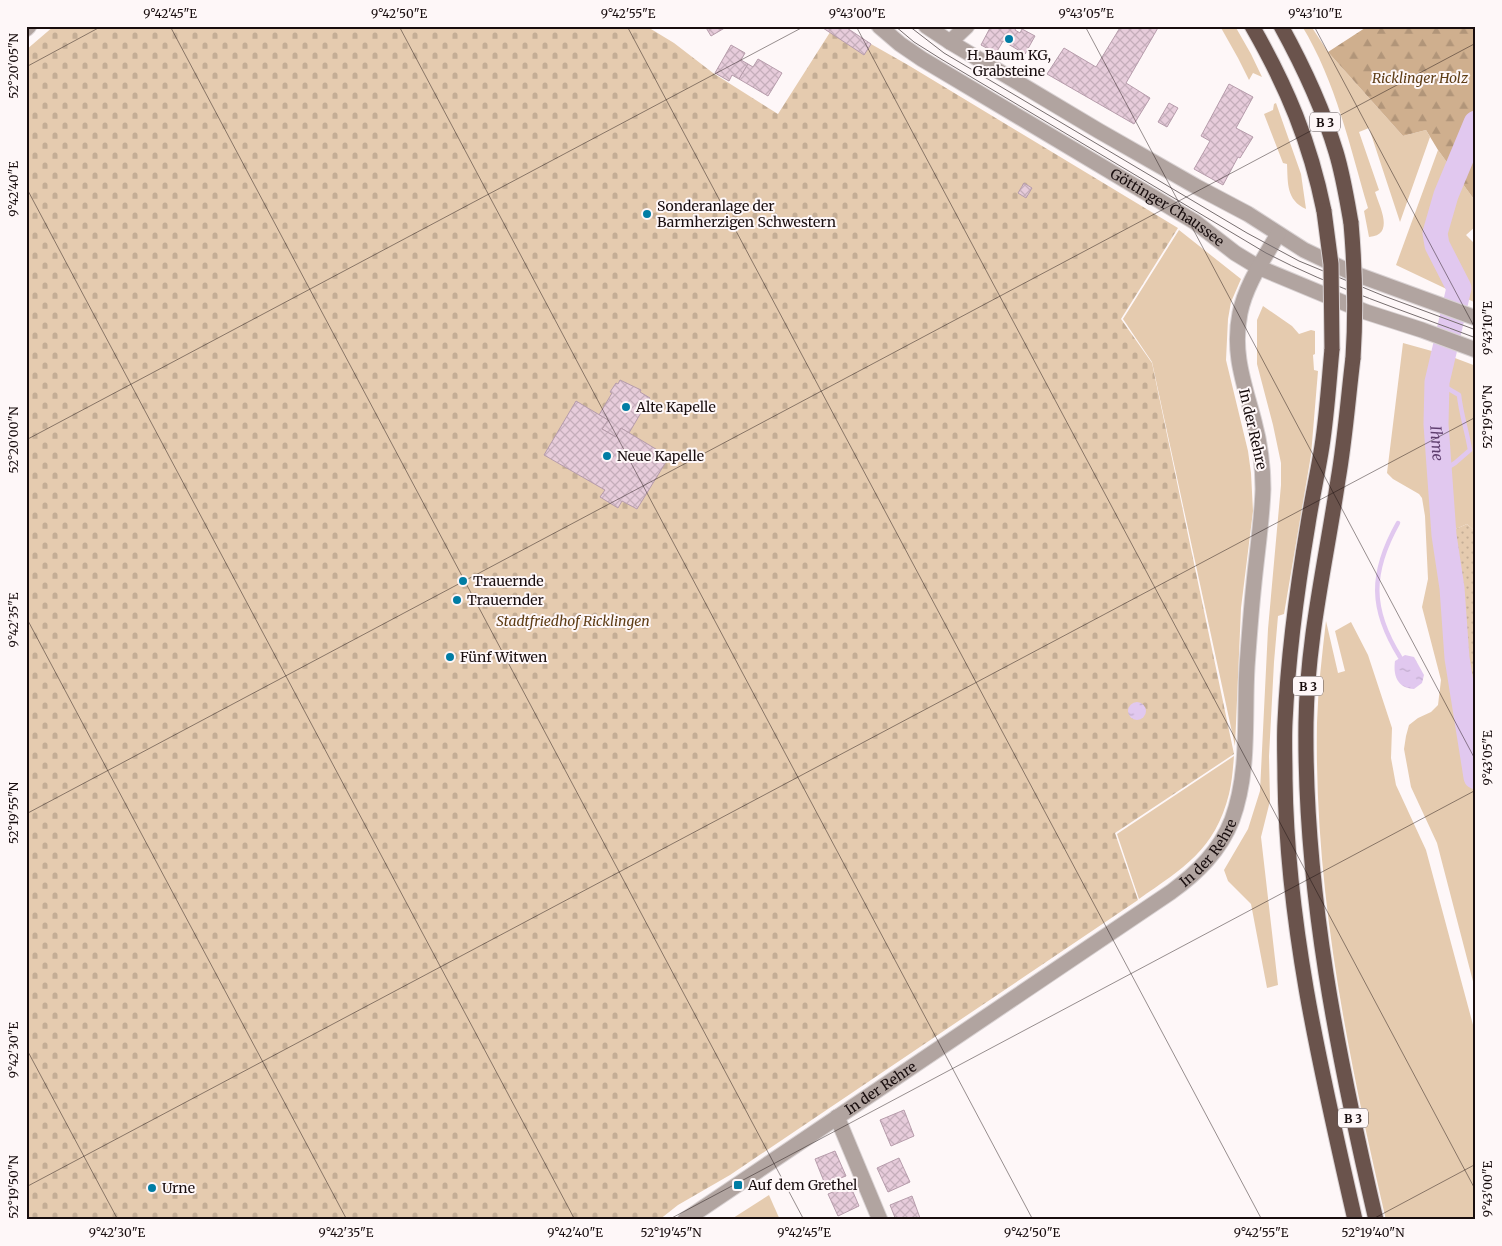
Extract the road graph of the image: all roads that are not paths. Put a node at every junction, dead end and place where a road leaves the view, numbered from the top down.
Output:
1 (29, 26) edge
2 (926, 26) edge
3 (967, 26) edge
4 (1252, 26) edge
5 (1281, 26) edge
6 (883, 27) edge
7 (26, 29) edge
8 (950, 42) junction
9 (1278, 234) junction
10 (1258, 267) junction
11 (1476, 318) edge
12 (1474, 349) edge
13 (837, 1117) junction
14 (686, 1220) edge
15 (880, 1220) edge
16 (1355, 1220) edge
17 (1376, 1220) edge

1 - 7 street
2 - 8 street
3 - 8 street
4 - 16 highway, B 3, bridge
5 - 17 highway, B 3, bridge
6 - 10 street, Göttinger Chaussee
8 - 9 street
9 - 10 street, In der Rehre
9 - 11 street
10 - 12 street, Göttinger Chaussee
10 - 13 street, In der Rehre
13 - 14 street, In der Rehre
13 - 15 street

